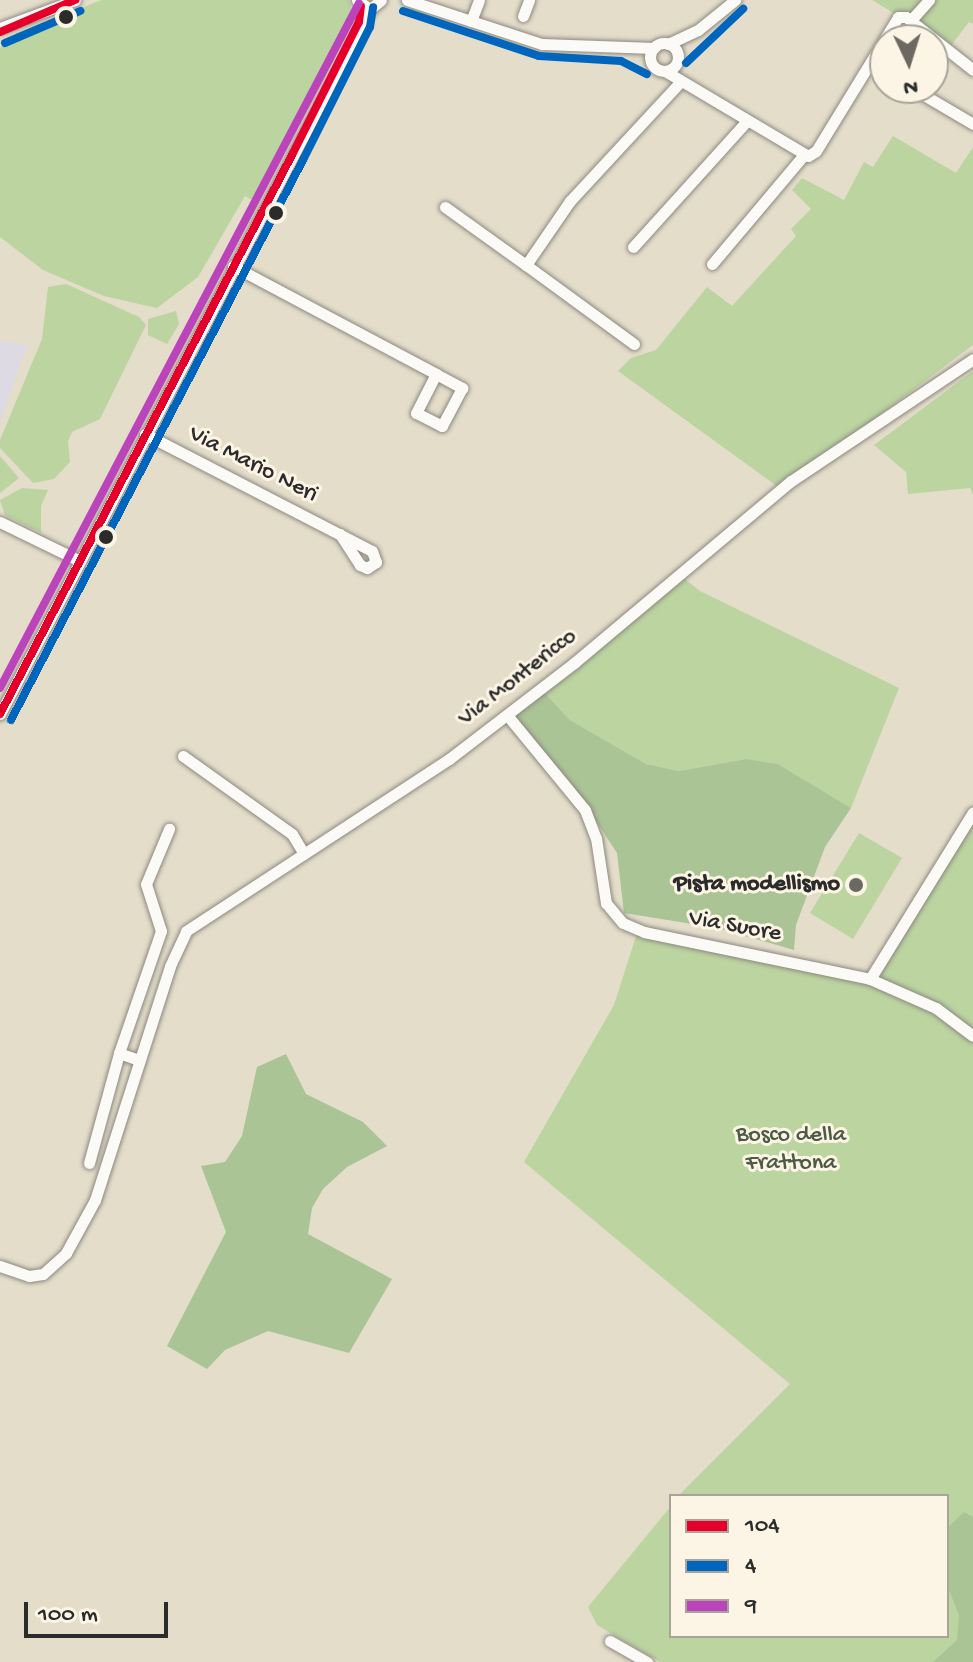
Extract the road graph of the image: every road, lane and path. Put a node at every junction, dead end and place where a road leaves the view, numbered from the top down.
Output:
1 (75, 0) edge
2 (407, 0) edge
3 (479, 0) edge
4 (529, 0) edge
5 (735, 0) edge
6 (929, 0) edge
7 (372, 3) edge
8 (523, 16) dead end
9 (906, 18) junction
10 (471, 21) junction
11 (901, 24) edge
12 (0, 30) edge
13 (698, 30) junction
14 (668, 44) junction
15 (654, 48) junction
16 (624, 49) junction
17 (666, 65) junction
18 (869, 65) edge
19 (973, 70) edge
20 (676, 84) junction
21 (939, 104) edge
22 (747, 121) junction
23 (973, 124) edge
24 (803, 156) junction
25 (445, 207) dead end
26 (633, 247) dead end
27 (712, 264) dead end
28 (526, 265) junction
29 (233, 266) junction
30 (634, 344) dead end
31 (973, 359) edge
32 (436, 374) junction
33 (145, 434) junction
34 (0, 522) edge
35 (340, 534) dead end
36 (80, 561) junction
37 (0, 714) edge
38 (507, 715) junction
39 (183, 756) dead end
40 (973, 812) edge
41 (169, 829) dead end
42 (304, 854) junction
43 (870, 979) junction
44 (973, 1036) edge
45 (119, 1053) junction
46 (139, 1060) junction
47 (89, 1163) dead end
48 (0, 1266) edge
49 (610, 1641) dead end
50 (647, 1662) edge

1 - 12 street
2 - 10 street
3 - 10 street
4 - 8 street
5 - 13 street
6 - 9 street
7 - 29 street
9 - 11 street
9 - 19 street
10 - 16 street
13 - 14 street
13 - 17 street
14 - 15 street
14 - 17 street
15 - 16 street
15 - 17 street
16 - 17 street
17 - 20 street
18 - 24 street
20 - 22 street
20 - 28 street
21 - 23 street
22 - 24 street
22 - 26 street
24 - 27 street
25 - 28 street
28 - 30 street
29 - 32 street
29 - 33 street
31 - 38 street, Via Montericco
32 - 32 street
33 - 35 street, Via Mario Neri
33 - 36 street
34 - 36 street
36 - 37 street
38 - 42 street, Via Montericco
38 - 43 street, Via Suore
39 - 42 street
40 - 43 street
41 - 45 street
42 - 46 street, Via Montericco
43 - 44 street, Via Suore
45 - 46 street
45 - 47 street
46 - 48 street, Via Montericco
49 - 50 street

